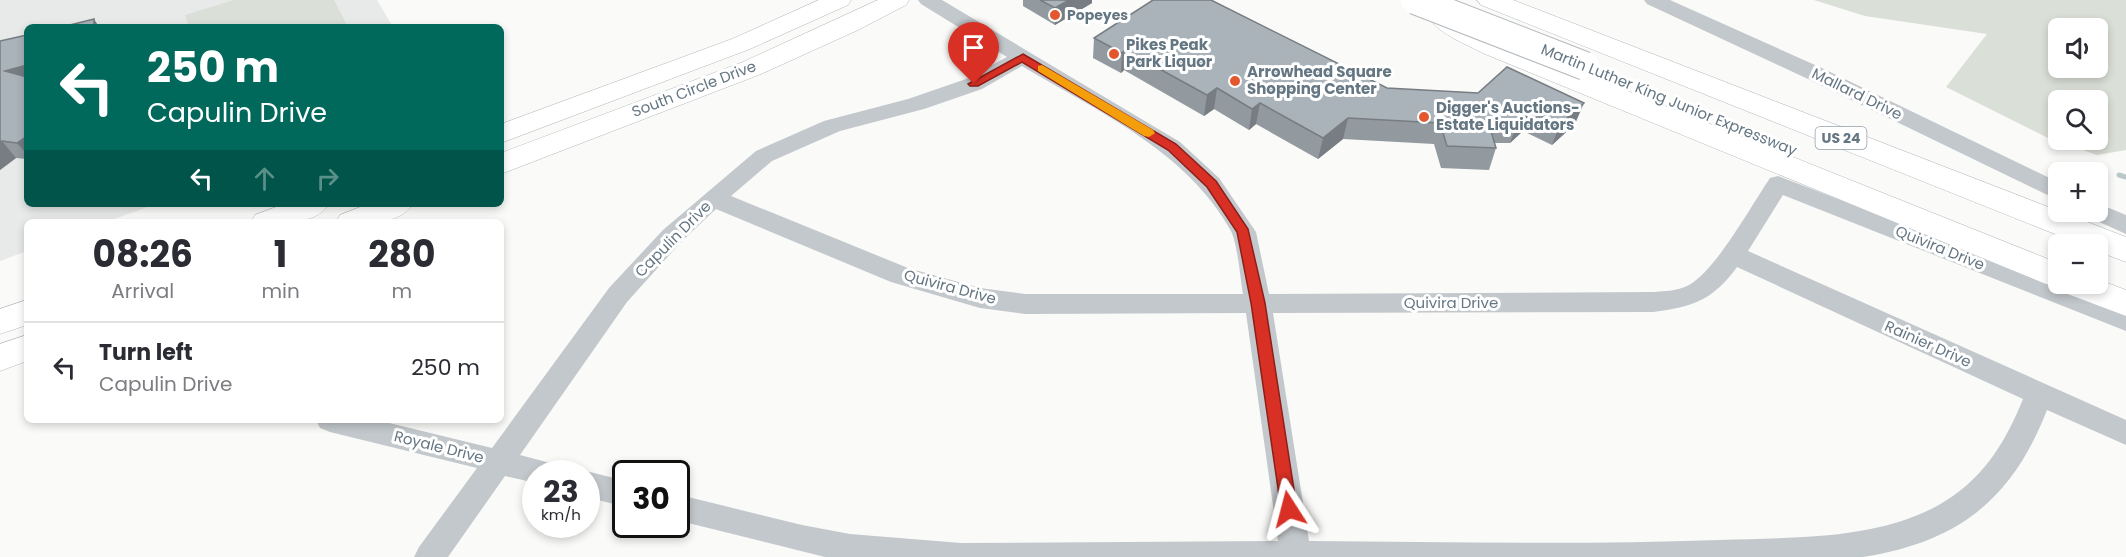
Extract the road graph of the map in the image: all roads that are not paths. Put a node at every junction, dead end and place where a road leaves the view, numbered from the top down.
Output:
1 (838, 0) edge
2 (928, 0) edge
3 (1415, 0) edge
4 (1424, 0) edge
5 (1490, 0) edge
6 (1654, 0) edge
7 (891, 4) edge
8 (1552, 13) edge
9 (1023, 57) junction
10 (504, 133) edge
11 (504, 163) edge
12 (2048, 187) edge
13 (713, 198) junction
14 (306, 207) edge
15 (390, 207) edge
16 (2108, 216) edge
17 (274, 219) edge
18 (359, 219) edge
19 (2126, 225) edge
20 (2126, 248) edge
21 (2048, 250) edge
22 (1731, 254) junction
23 (2048, 272) edge
24 (2108, 275) edge
25 (2126, 282) edge
26 (2103, 294) edge
27 (1258, 303) junction
28 (2126, 303) edge
29 (24, 313) edge
30 (2126, 321) edge
31 (0, 322) edge
32 (24, 349) edge
33 (0, 358) edge
34 (2039, 394) junction
35 (342, 423) edge
36 (2126, 433) edge
37 (498, 461) junction
38 (522, 467) edge
39 (690, 511) edge
40 (1296, 556) edge
41 (430, 557) edge

1 - 10 main road, South Circle Drive
2 - 9 street
3 - 21 highway, Martin Luther King Junior Expressway / US 24, bridge
4 - 23 highway
5 - 8 highway, Martin Luther King Junior Expressway / US 24
6 - 12 street, Mallard Drive
7 - 11 main road, South Circle Drive
8 - 20 highway, Martin Luther King Junior Expressway / US 24
9 - 13 street, Capulin Drive
9 - 27 street
13 - 27 street, Quivira Drive
13 - 37 street, Capulin Drive
14 - 17 main road
15 - 18 main road
16 - 19 street
22 - 27 street, Quivira Drive
22 - 30 street, Quivira Drive
22 - 34 street, Rainier Drive
24 - 25 highway
26 - 28 highway
27 - 40 street
29 - 31 main road
32 - 33 main road
34 - 36 street, Rainier Drive
34 - 40 street
35 - 37 street, Royale Drive
37 - 38 street, Royale Drive
37 - 41 street, Capulin Drive
39 - 40 street

